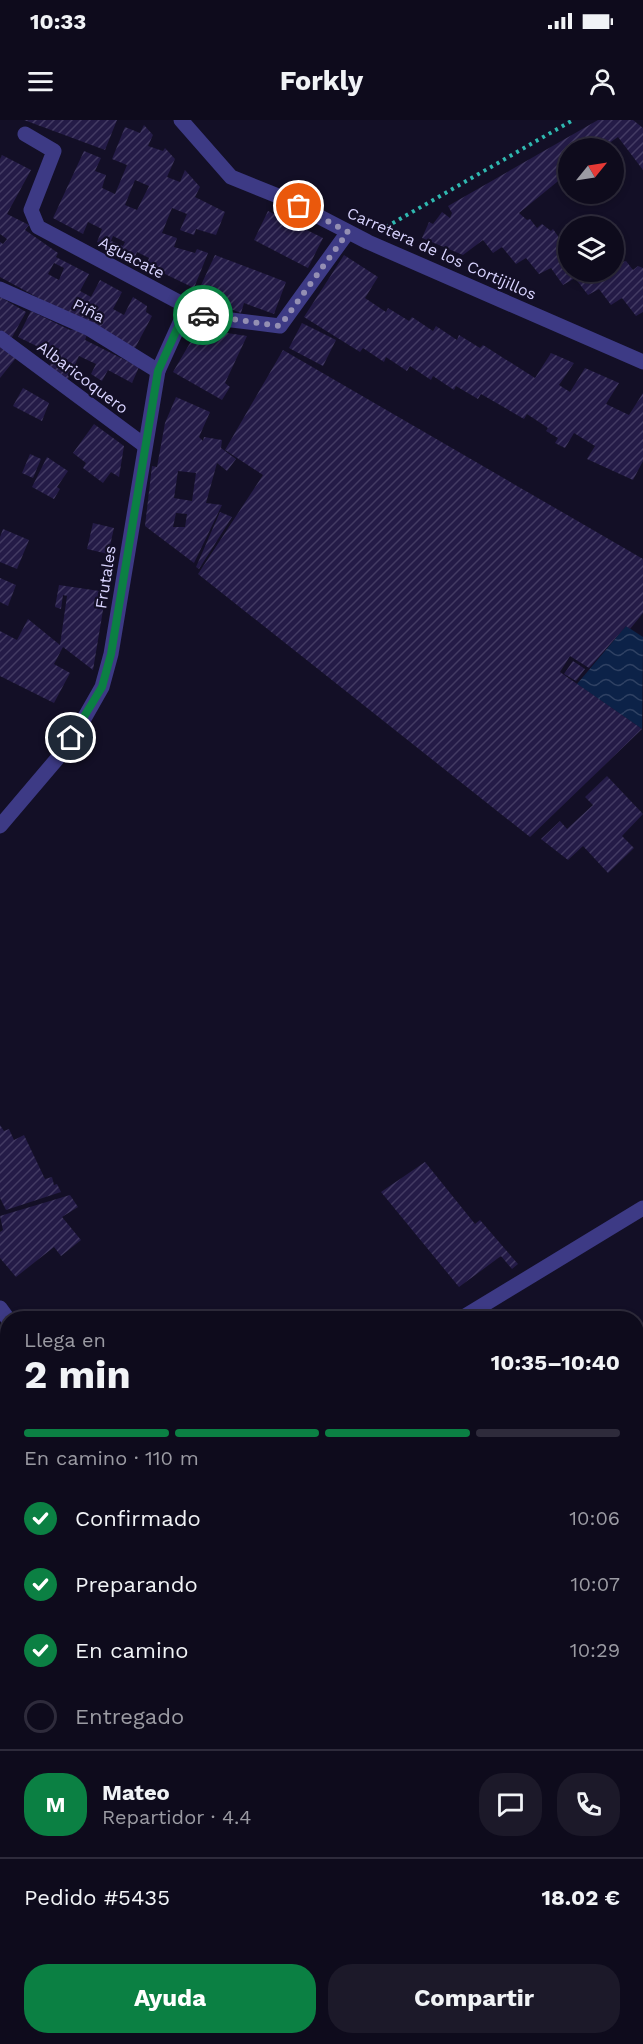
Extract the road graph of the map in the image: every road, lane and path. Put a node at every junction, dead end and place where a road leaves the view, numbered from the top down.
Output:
1 (181, 120) edge
2 (573, 120) edge
3 (25, 134) dead end
4 (348, 232) junction
5 (368, 242) junction
6 (0, 289) edge
7 (187, 307) junction
8 (0, 338) edge
9 (643, 362) edge
10 (158, 371) junction
11 (144, 445) junction
12 (0, 826) edge
13 (643, 1208) edge
14 (474, 1311) edge

1 - 4 street, Carretera de los Cortijillos
2 - 5 path
3 - 7 street, Aguacate
4 - 5 street, Carretera de los Cortijillos
4 - 7 street, Aguacate
5 - 9 street, Carretera de los Cortijillos
6 - 10 street, Piña
7 - 10 street, Frutales
8 - 11 street, Albaricoquero
10 - 11 street, Frutales
11 - 12 street, Frutales
13 - 14 street

